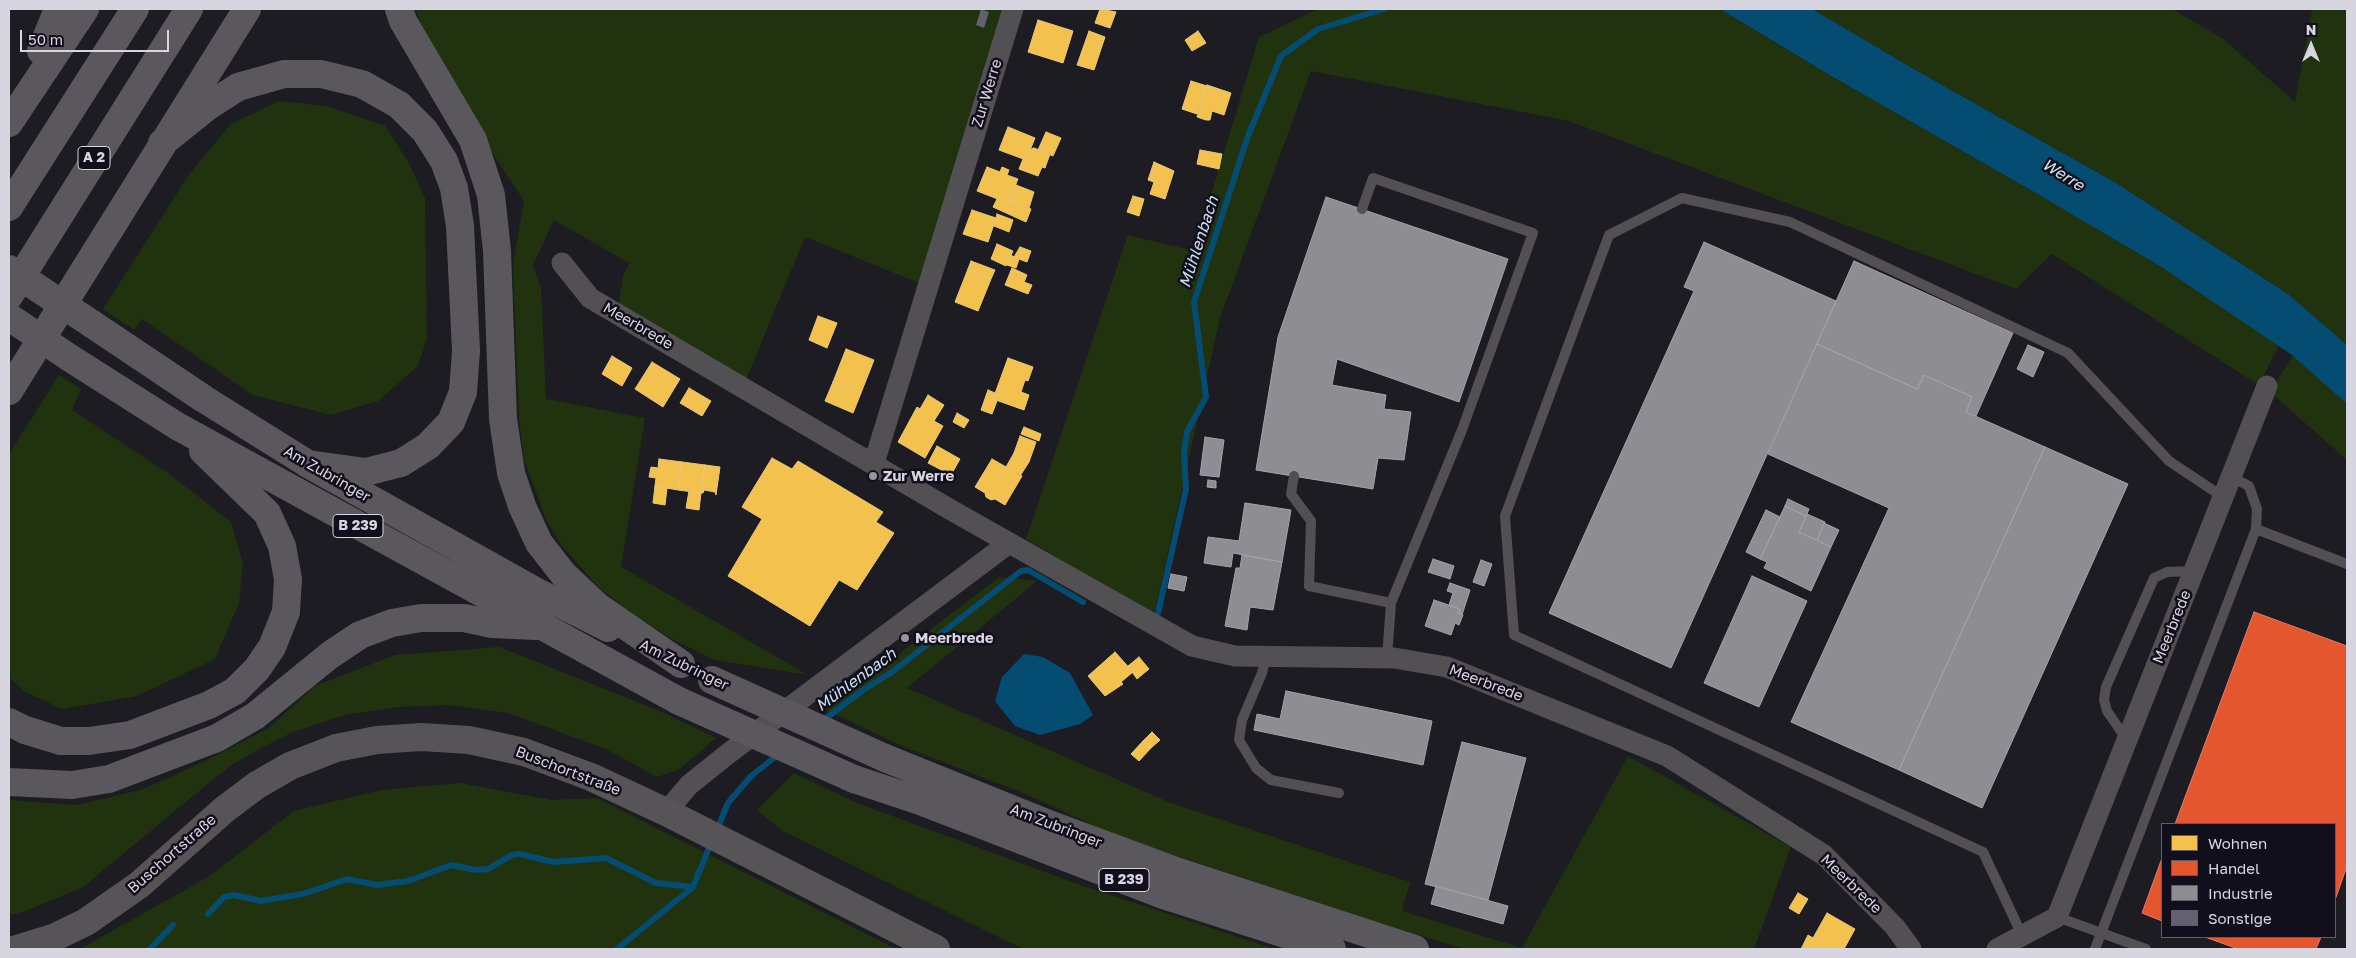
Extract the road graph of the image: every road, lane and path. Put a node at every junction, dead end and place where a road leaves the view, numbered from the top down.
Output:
1 (58, 9) edge
2 (85, 9) edge
3 (135, 9) edge
4 (189, 9) edge
5 (247, 9) edge
6 (399, 9) edge
7 (1013, 9) edge
8 (10, 121) edge
9 (162, 143) junction
10 (9, 207) edge
11 (1362, 209) dead end
12 (562, 263) dead end
13 (9, 269) edge
14 (9, 296) edge
15 (9, 317) edge
16 (2267, 386) dead end
17 (9, 391) edge
18 (177, 426) junction
19 (874, 463) junction
20 (308, 464) junction
21 (1294, 476) dead end
22 (2227, 487) junction
23 (2256, 529) junction
24 (1010, 543) junction
25 (2347, 564) edge
26 (2194, 571) junction
27 (1391, 602) junction
28 (540, 626) junction
29 (1266, 656) junction
30 (1387, 658) junction
31 (682, 664) junction
32 (9, 722) edge
33 (2127, 740) junction
34 (9, 782) edge
35 (1339, 793) dead end
36 (666, 812) junction
37 (2058, 917) junction
38 (2102, 933) junction
39 (2027, 942) edge
40 (17, 949) edge
41 (936, 949) edge
42 (1332, 949) edge
43 (1415, 949) edge
44 (1911, 949) edge
45 (1997, 949) edge
46 (2095, 949) edge
47 (2146, 949) edge

1 - 8 highway
2 - 8 highway
3 - 10 highway
4 - 14 highway, A 2
5 - 9 highway
6 - 31 highway
7 - 19 street, Zur Werre
9 - 17 highway
9 - 20 highway
11 - 27 lane
12 - 19 street, Meerbrede
13 - 20 highway, Am Zubringer / B 239, bridge
15 - 18 highway, Am Zubringer / B 239, bridge
16 - 22 street, Meerbrede
18 - 28 highway, Am Zubringer / B 239
18 - 32 highway
19 - 24 street, Meerbrede
20 - 31 highway, Am Zubringer / B 239
21 - 27 lane
22 - 23 lane
22 - 26 street, Meerbrede
22 - 39 lane
23 - 25 lane
23 - 38 lane
24 - 29 street, Meerbrede
24 - 36 street
26 - 33 street, Meerbrede
26 - 33 lane
27 - 30 lane
28 - 34 highway
28 - 42 highway, Am Zubringer / B 239, bridge
29 - 30 street, Meerbrede
29 - 35 lane
30 - 44 street, Meerbrede
31 - 43 highway, Am Zubringer / B 239, bridge
33 - 37 street, Meerbrede
36 - 40 main road, Buschortstraße
36 - 41 main road, Buschortstraße
37 - 38 lane
37 - 39 street
38 - 46 lane
38 - 47 lane
39 - 45 street

